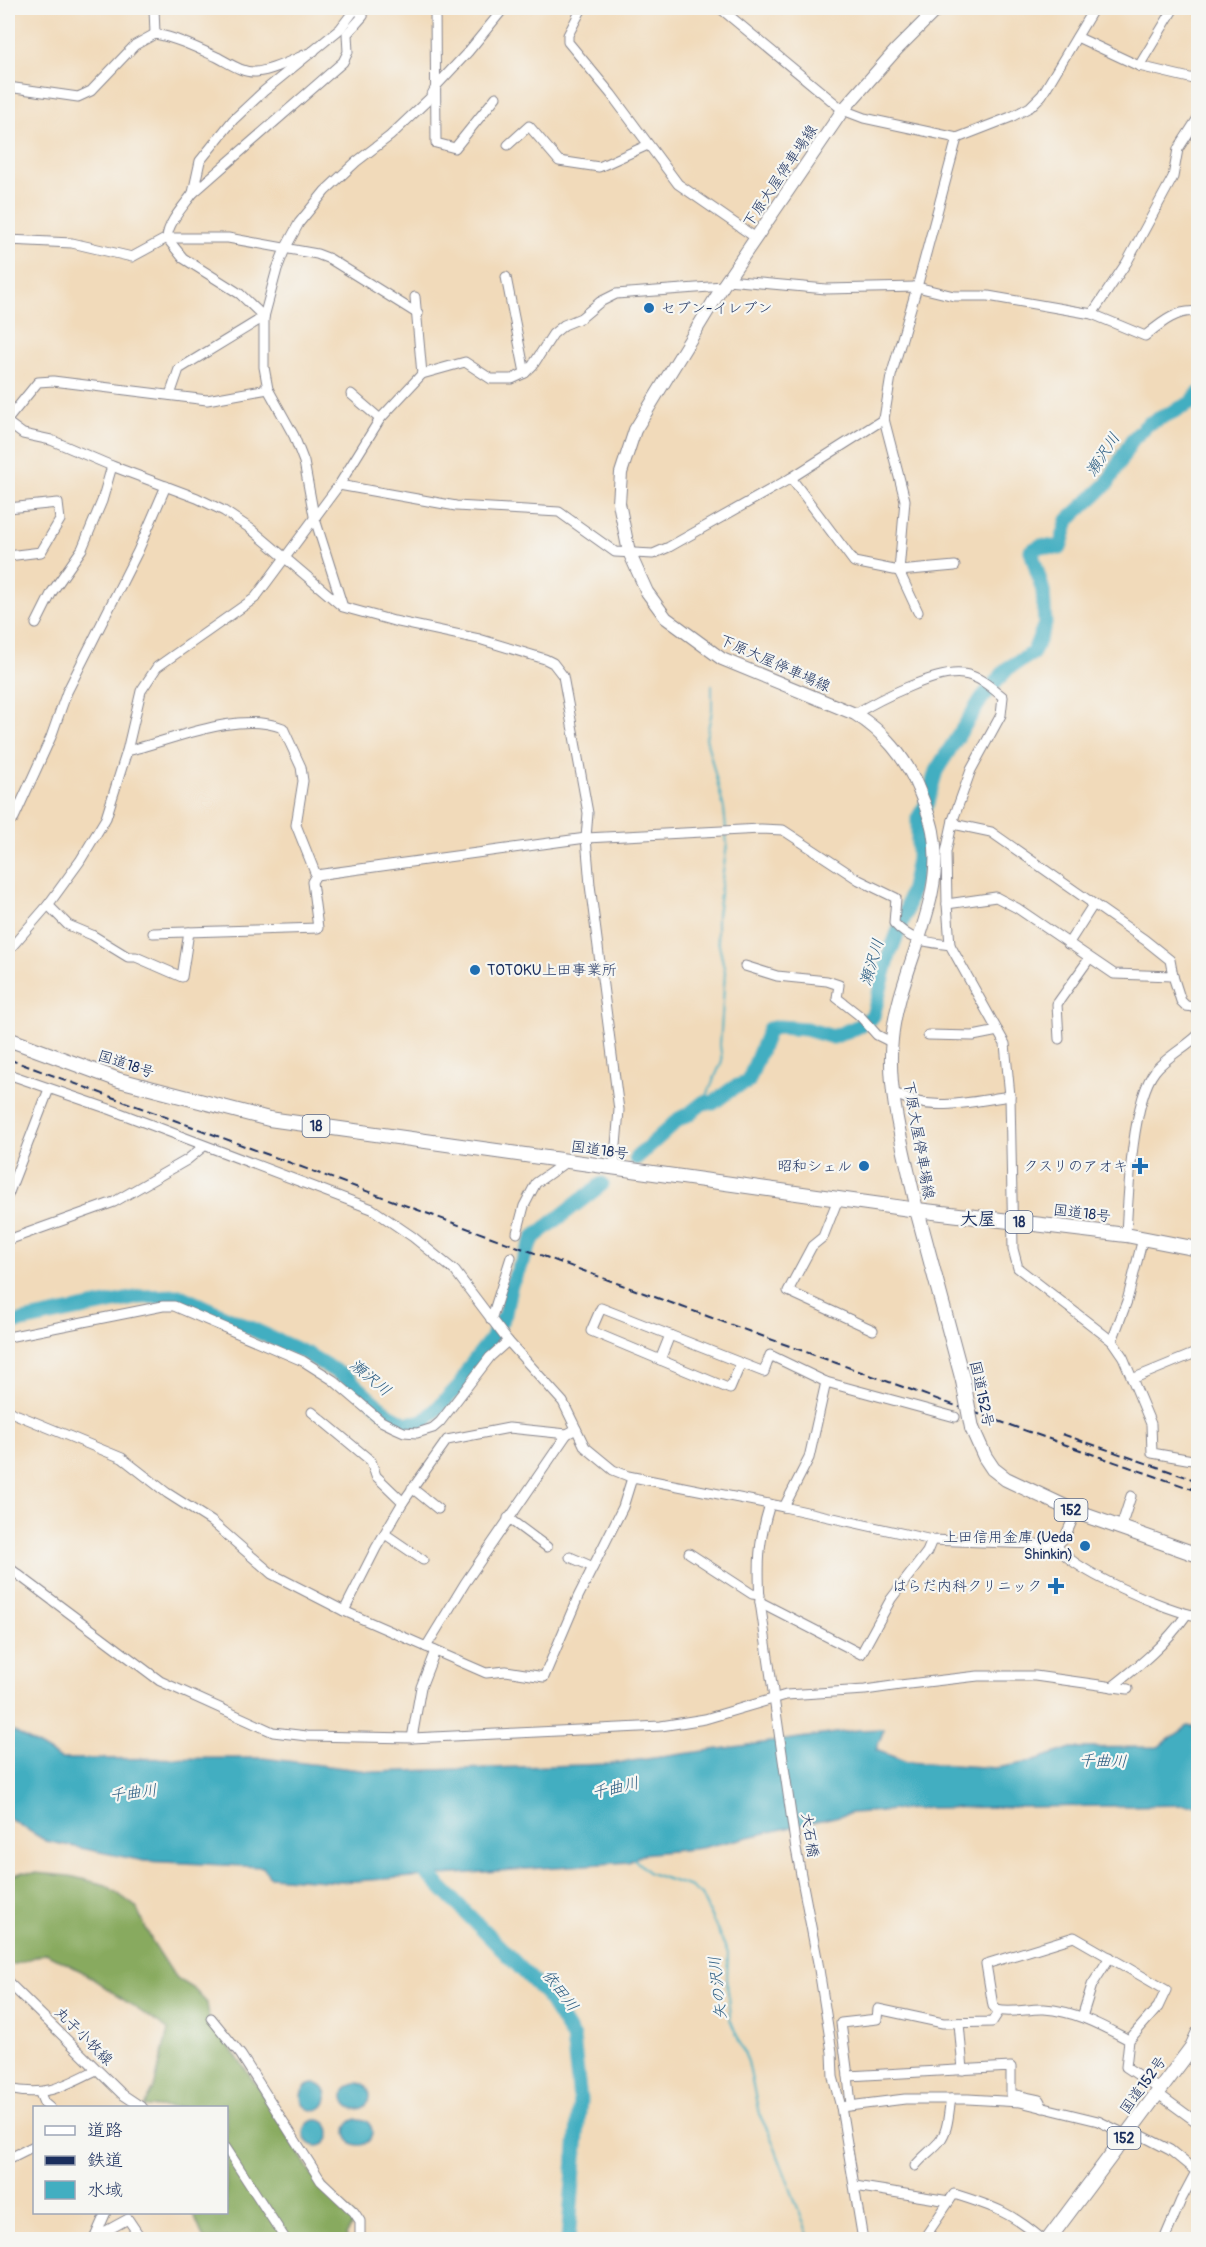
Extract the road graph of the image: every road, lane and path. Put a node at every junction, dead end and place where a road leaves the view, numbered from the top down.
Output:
1 (153, 8) edge
2 (356, 8) edge
3 (435, 8) edge
4 (504, 8) edge
5 (582, 8) edge
6 (720, 8) edge
7 (938, 8) edge
8 (1094, 8) edge
9 (1174, 8) edge
10 (155, 34) junction
11 (1077, 37) junction
12 (314, 51) junction
13 (1139, 66) junction
14 (1198, 80) edge
15 (436, 85) junction
16 (8, 87) edge
17 (496, 97) dead end
18 (843, 110) junction
19 (1198, 118) edge
20 (957, 138) junction
21 (508, 145) dead end
22 (648, 145) junction
23 (193, 193) junction
24 (167, 238) junction
25 (756, 238) junction
26 (8, 240) edge
27 (285, 249) junction
28 (506, 277) dead end
29 (725, 283) junction
30 (917, 287) junction
31 (415, 297) dead end
32 (1198, 312) edge
33 (418, 314) junction
34 (1092, 314) junction
35 (264, 318) junction
36 (525, 373) junction
37 (423, 374) junction
38 (268, 390) junction
39 (351, 394) dead end
40 (170, 395) junction
41 (380, 419) junction
42 (884, 419) junction
43 (8, 423) edge
44 (112, 466) junction
45 (791, 478) junction
46 (339, 485) junction
47 (166, 486) junction
48 (8, 508) edge
49 (314, 516) junction
50 (629, 552) junction
51 (8, 556) edge
52 (283, 557) junction
53 (955, 566) dead end
54 (899, 571) junction
55 (343, 607) junction
56 (918, 612) dead end
57 (36, 624) dead end
58 (855, 714) junction
59 (127, 750) junction
60 (8, 816) edge
61 (953, 820) junction
62 (586, 838) junction
63 (315, 875) junction
64 (947, 904) junction
65 (48, 905) junction
66 (1093, 905) junction
67 (189, 932) junction
68 (153, 933) dead end
69 (919, 941) junction
70 (1068, 944) junction
71 (950, 945) junction
72 (8, 951) edge
73 (1089, 959) junction
74 (745, 966) dead end
75 (1173, 976) junction
76 (1198, 1012) edge
77 (998, 1031) junction
78 (928, 1035) dead end
79 (1198, 1035) edge
80 (8, 1039) edge
81 (1059, 1039) dead end
82 (891, 1042) junction
83 (8, 1074) edge
84 (49, 1089) junction
85 (894, 1094) junction
86 (1010, 1096) junction
87 (204, 1146) junction
88 (566, 1162) junction
89 (614, 1168) junction
90 (8, 1195) edge
91 (838, 1199) junction
92 (917, 1210) junction
93 (1013, 1221) junction
94 (517, 1233) dead end
95 (1126, 1235) junction
96 (1143, 1238) junction
97 (8, 1240) edge
98 (1198, 1250) edge
99 (511, 1257) dead end
100 (493, 1322) junction
101 (873, 1330) dead end
102 (670, 1335) junction
103 (8, 1337) edge
104 (506, 1339) junction
105 (1112, 1341) junction
106 (1198, 1352) edge
107 (660, 1360) junction
108 (741, 1363) junction
109 (1132, 1379) junction
110 (826, 1382) junction
111 (8, 1411) edge
112 (312, 1412) dead end
113 (955, 1417) dead end
114 (576, 1429) junction
115 (567, 1434) junction
116 (1198, 1461) edge
117 (632, 1478) junction
118 (412, 1488) junction
119 (1131, 1496) dead end
120 (403, 1502) junction
121 (770, 1504) junction
122 (784, 1507) junction
123 (438, 1509) dead end
124 (1076, 1512) junction
125 (508, 1518) junction
126 (1121, 1527) junction
127 (386, 1534) junction
128 (932, 1540) junction
129 (1057, 1545) junction
130 (547, 1547) dead end
131 (689, 1553) dead end
132 (1198, 1555) edge
133 (570, 1557) dead end
134 (423, 1560) dead end
135 (8, 1567) edge
136 (593, 1567) junction
137 (760, 1599) junction
138 (344, 1611) junction
139 (1187, 1614) junction
140 (1198, 1616) edge
141 (430, 1649) junction
142 (1112, 1687) junction
143 (1128, 1689) dead end
144 (774, 1698) junction
145 (412, 1738) junction
146 (1110, 1957) junction
147 (8, 1982) edge
148 (999, 2011) junction
149 (1082, 2017) junction
150 (212, 2018) dead end
151 (959, 2023) junction
152 (1129, 2040) junction
153 (1196, 2044) edge
154 (96, 2070) junction
155 (963, 2070) junction
156 (848, 2076) junction
157 (8, 2089) edge
158 (1158, 2091) junction
159 (40, 2093) junction
160 (951, 2099) junction
161 (851, 2105) junction
162 (48, 2106) edge
163 (139, 2106) edge
164 (841, 2107) junction
165 (1043, 2108) junction
166 (1198, 2123) edge
167 (1129, 2132) junction
168 (33, 2146) edge
169 (228, 2151) edge
170 (8, 2159) edge
171 (915, 2166) dead end
172 (1198, 2171) edge
173 (855, 2186) junction
174 (949, 2201) junction
175 (105, 2214) edge
176 (94, 2238) edge
177 (142, 2240) edge
178 (286, 2240) edge
179 (360, 2240) edge
180 (863, 2240) edge
181 (923, 2240) edge
182 (1046, 2240) edge
183 (1164, 2240) edge

1 - 10 street
2 - 12 street
2 - 23 street
3 - 15 street
4 - 15 street
5 - 22 street
6 - 18 street
7 - 18 main road, 下原大屋停車場線
8 - 11 street
9 - 13 street
10 - 12 street
10 - 16 street
11 - 13 street
11 - 20 street
12 - 23 street
13 - 14 street
15 - 17 street
15 - 27 street
18 - 20 street
18 - 25 main road, 下原大屋停車場線
19 - 34 street
20 - 30 street
21 - 22 street
22 - 25 street
23 - 24 street
24 - 26 street
24 - 27 street
24 - 35 street
25 - 29 main road, 下原大屋停車場線
27 - 33 street
27 - 35 street
28 - 36 street
29 - 30 street
29 - 36 street
29 - 50 main road, 下原大屋停車場線
30 - 34 street
30 - 42 street
31 - 33 street
32 - 34 street
33 - 37 street
35 - 38 street
35 - 40 street
36 - 37 street
37 - 41 street
38 - 40 street
38 - 49 street
39 - 41 street
40 - 43 street
41 - 46 street
42 - 45 street
42 - 54 street
43 - 44 street
44 - 47 street
44 - 57 street
45 - 50 street
45 - 54 street
46 - 49 street
46 - 50 street
47 - 52 street
47 - 60 street
48 - 51 street
49 - 52 street
49 - 55 street
50 - 58 main road, 下原大屋停車場線
52 - 55 street
52 - 59 street
53 - 54 street
54 - 56 street
55 - 62 street
58 - 61 street
58 - 69 main road, 下原大屋停車場線
59 - 63 street
59 - 65 street
61 - 64 street
61 - 66 street
62 - 63 street
62 - 69 street
62 - 89 street
63 - 67 street
64 - 70 street
64 - 71 street
65 - 67 street
65 - 72 street
66 - 70 street
66 - 75 street
67 - 68 street
69 - 71 street
69 - 82 main road, 下原大屋停車場線
70 - 73 street
71 - 77 street
73 - 75 street
73 - 81 street
74 - 82 street
75 - 76 street
77 - 78 street
77 - 86 street
79 - 95 street
80 - 88 highway, 国道18号 / 18
82 - 85 main road, 下原大屋停車場線
83 - 84 street
84 - 87 street
84 - 90 street
85 - 86 street
85 - 92 main road, 下原大屋停車場線
86 - 93 street
87 - 97 street
87 - 100 street
88 - 89 highway, 国道18号 / 18
88 - 94 street
89 - 91 highway, 国道18号 / 18
91 - 92 highway, 国道18号 / 18
91 - 101 street
92 - 93 highway, 国道18号 / 18
92 - 124 highway, 国道152号 / 152, bridge
93 - 95 highway, 国道18号 / 18
93 - 105 street
95 - 96 highway, 国道18号 / 18
96 - 98 highway, 国道18号 / 18
96 - 105 street
99 - 100 street
100 - 104 street
102 - 107 street
102 - 107 street
102 - 108 street
103 - 104 street
104 - 114 street
105 - 109 street
106 - 109 street
107 - 108 street
108 - 110 street
109 - 116 street
110 - 113 street
110 - 122 street
111 - 138 street
112 - 120 street
114 - 115 street
114 - 117 street
115 - 118 street
115 - 125 street
117 - 121 street
117 - 136 street
118 - 120 street
118 - 123 street
119 - 126 street
120 - 127 street
121 - 122 street
121 - 137 street, 大石橋
122 - 128 street
124 - 126 highway, 国道152号 / 152
124 - 129 street
125 - 130 street
125 - 141 street
126 - 132 highway, 国道152号 / 152
127 - 134 street
127 - 138 street
128 - 129 street
128 - 137 street
129 - 139 street
131 - 137 street
133 - 136 street
135 - 145 street
136 - 141 street
137 - 144 street, 大石橋
138 - 141 street
139 - 140 street
139 - 142 street
141 - 145 street
142 - 143 street
142 - 144 street
144 - 145 street
144 - 164 street, 大石橋
146 - 148 street
146 - 149 street
146 - 152 street
147 - 154 street, 丸子小牧線
148 - 149 street
148 - 151 street
149 - 152 street
150 - 179 street
151 - 155 street
151 - 156 street
152 - 158 street
153 - 158 highway, 国道152号 / 152
154 - 159 street
154 - 163 street, 丸子小牧線
155 - 156 street
155 - 165 street
156 - 161 street
157 - 159 street
158 - 166 street
158 - 167 highway, 国道152号 / 152
159 - 162 street
160 - 161 street
160 - 165 street
160 - 171 street
161 - 164 street
164 - 173 street, 大石橋
165 - 167 street
167 - 172 street
167 - 182 highway, 国道152号 / 152
168 - 170 street
169 - 178 street
172 - 183 street
173 - 174 street
173 - 180 street, 大石橋
174 - 181 street
174 - 182 street
175 - 176 street
176 - 177 street

